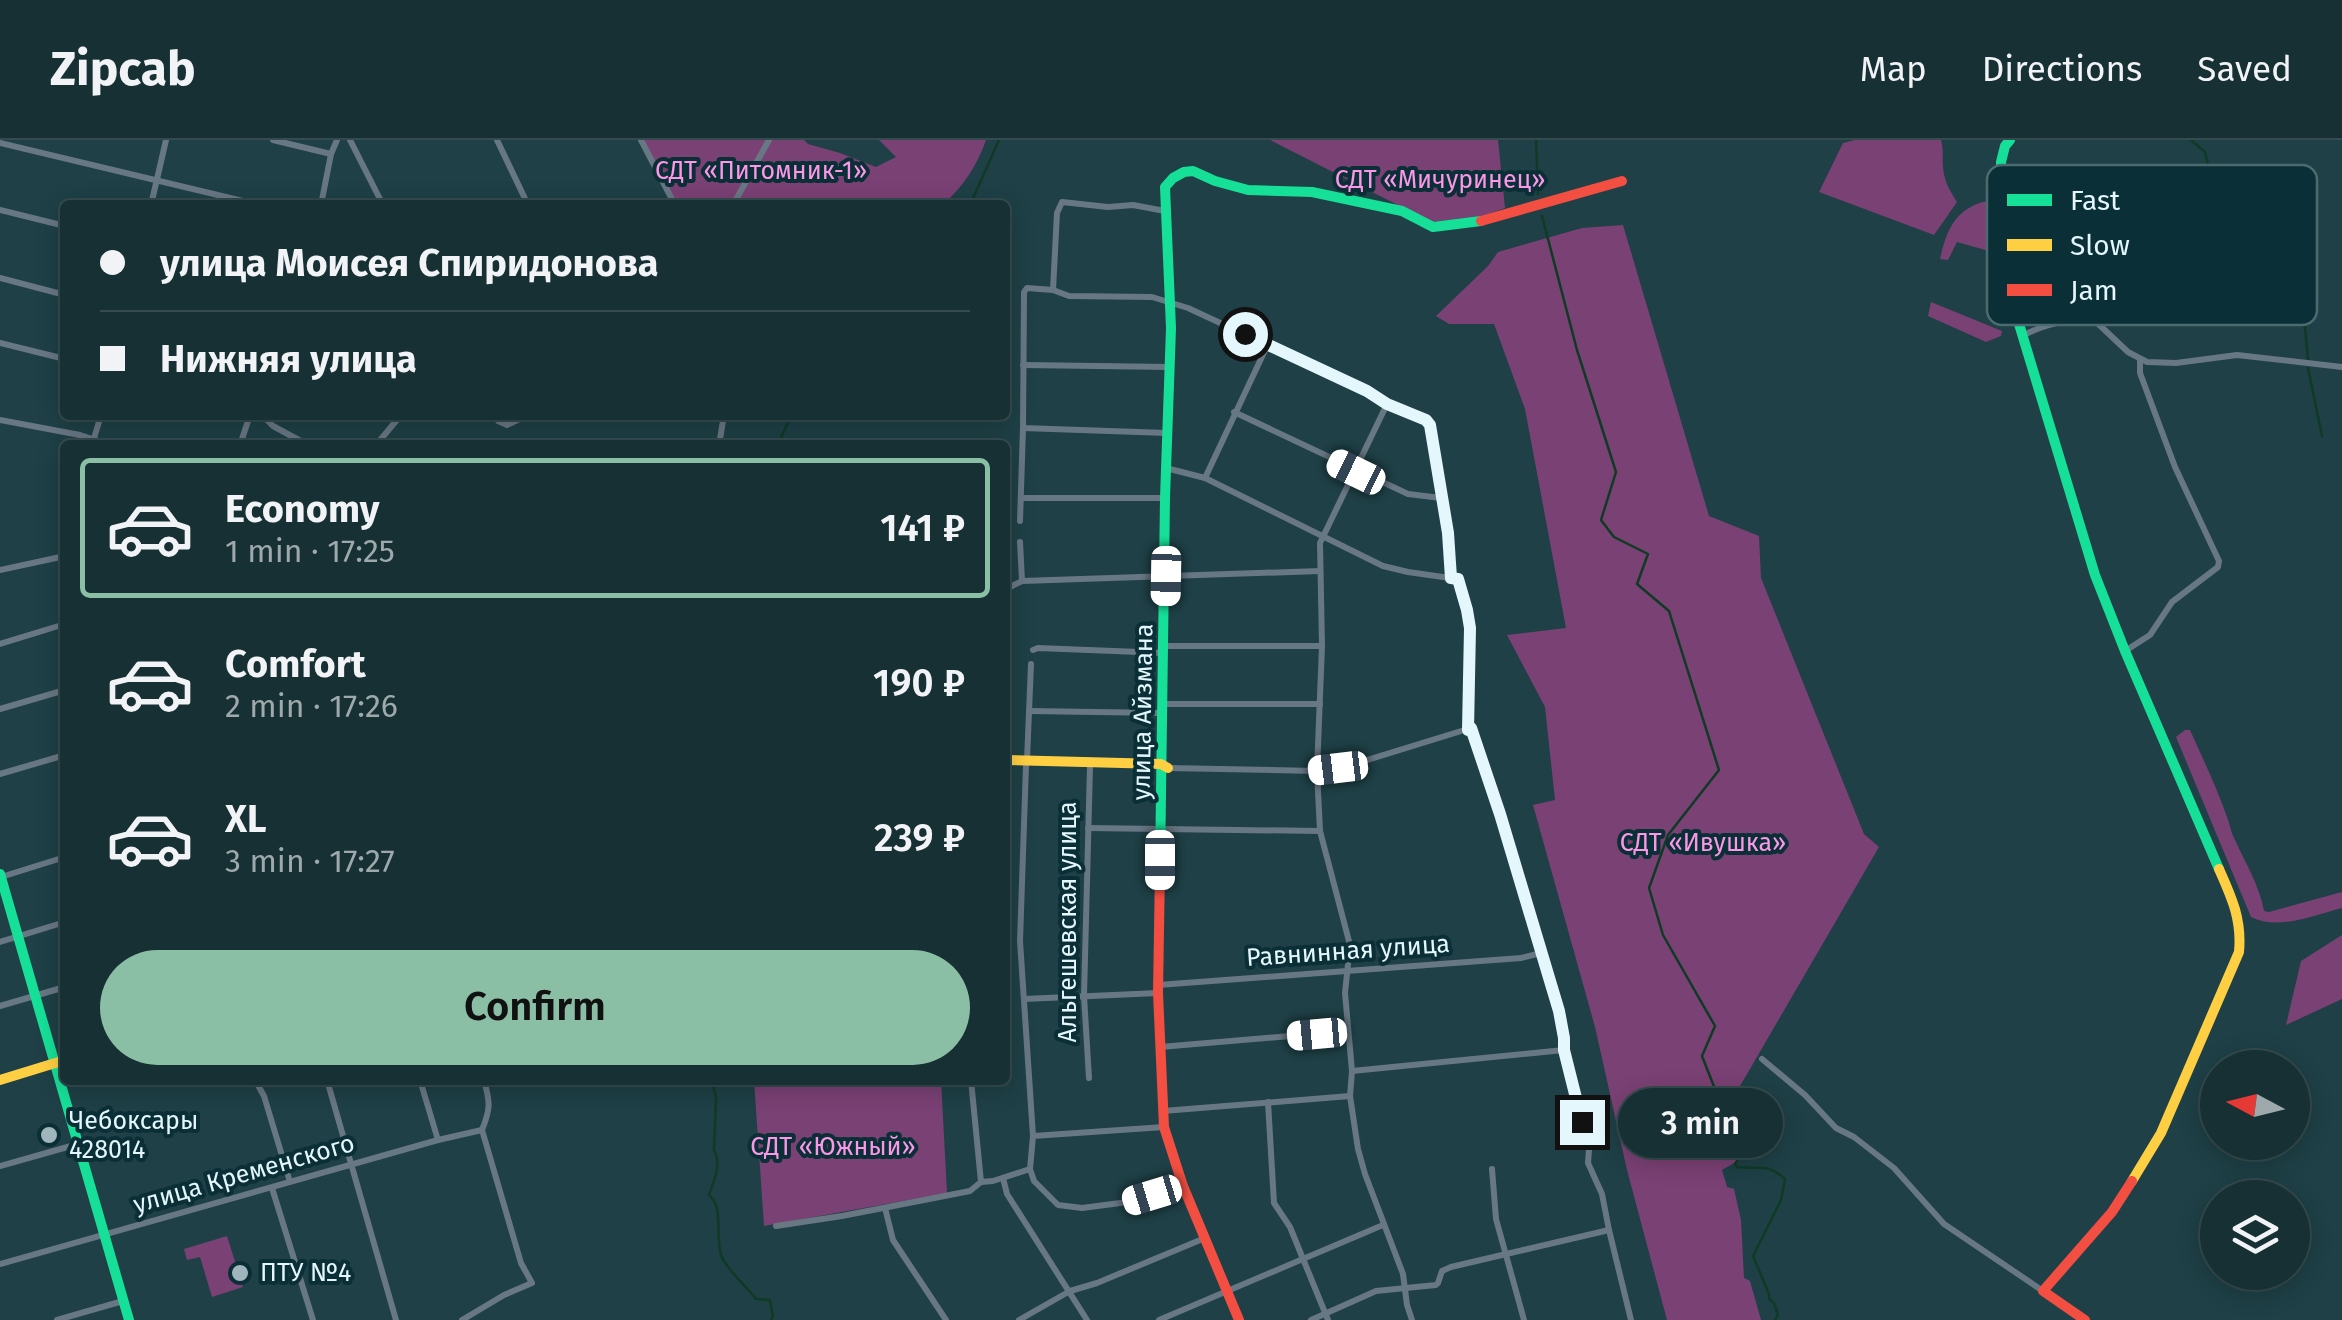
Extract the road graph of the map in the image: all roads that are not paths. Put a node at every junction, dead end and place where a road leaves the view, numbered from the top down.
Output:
1 (166, 140) edge
2 (273, 140) edge
3 (338, 140) edge
4 (350, 140) edge
5 (497, 140) edge
6 (642, 140) edge
7 (769, 140) edge
8 (2010, 140) edge
9 (0, 143) edge
10 (330, 154) junction
11 (2000, 165) edge
12 (158, 181) junction
13 (1622, 181) dead end
14 (153, 200) edge
15 (239, 200) edge
16 (322, 200) edge
17 (380, 200) edge
18 (526, 200) edge
19 (672, 200) edge
20 (737, 200) edge
21 (0, 210) edge
22 (1165, 211) junction
23 (60, 225) edge
24 (0, 278) edge
25 (1053, 290) junction
26 (60, 294) edge
27 (1171, 304) junction
28 (2018, 325) edge
29 (2056, 325) edge
30 (2100, 325) edge
31 (2021, 337) junction
32 (0, 343) edge
33 (1268, 346) junction
34 (60, 358) edge
35 (2140, 360) junction
36 (1023, 365) junction
37 (1170, 367) junction
38 (2342, 368) edge
39 (1387, 404) junction
40 (1234, 412) junction
41 (0, 420) edge
42 (267, 420) edge
43 (397, 420) edge
44 (1023, 428) junction
45 (1167, 433) junction
46 (84, 440) edge
47 (296, 440) edge
48 (380, 440) edge
49 (1166, 468) junction
50 (1356, 472) junction
51 (1204, 478) junction
52 (1022, 498) junction
53 (1165, 498) junction
54 (1441, 498) junction
55 (1020, 521) dead end
56 (1323, 536) junction
57 (1020, 542) dead end
58 (60, 557) edge
59 (0, 570) edge
60 (1320, 571) junction
61 (1166, 576) junction
62 (1454, 578) junction
63 (1022, 581) junction
64 (1010, 587) edge
65 (60, 626) edge
66 (0, 644) edge
67 (1322, 646) junction
68 (1164, 649) junction
69 (1033, 650) dead end
70 (2125, 651) junction
71 (1031, 664) dead end
72 (60, 691) edge
73 (1320, 704) junction
74 (1163, 708) junction
75 (0, 709) edge
76 (1029, 711) junction
77 (1470, 729) junction
78 (60, 756) edge
79 (1027, 762) junction
80 (1010, 763) edge
81 (1090, 767) junction
82 (1163, 767) junction
83 (1317, 771) junction
84 (0, 774) edge
85 (1088, 828) junction
86 (1160, 829) junction
87 (1320, 831) junction
88 (60, 858) edge
89 (0, 876) edge
90 (60, 923) edge
91 (18, 936) junction
92 (0, 942) edge
93 (1540, 952) junction
94 (1347, 971) junction
95 (60, 988) edge
96 (1158, 989) junction
97 (35, 995) junction
98 (1084, 996) junction
99 (1024, 999) junction
100 (0, 1006) edge
101 (1348, 1031) junction
102 (1160, 1047) junction
103 (1564, 1050) junction
104 (1762, 1059) dead end
105 (60, 1065) edge
106 (1352, 1071) junction
107 (1089, 1078) dead end
108 (0, 1082) edge
109 (65, 1085) edge
110 (258, 1085) edge
111 (328, 1085) edge
112 (422, 1085) edge
113 (485, 1085) edge
114 (971, 1085) edge
115 (1350, 1096) junction
116 (1268, 1102) junction
117 (1164, 1110) junction
118 (1164, 1127) junction
119 (482, 1130) junction
120 (1033, 1136) junction
121 (438, 1140) junction
122 (78, 1144) junction
123 (352, 1164) junction
124 (0, 1166) edge
125 (1492, 1168) dead end
126 (1030, 1169) junction
127 (1003, 1178) junction
128 (290, 1182) junction
129 (981, 1182) junction
130 (1183, 1186) junction
131 (272, 1188) junction
132 (885, 1208) junction
133 (1384, 1225) junction
134 (776, 1226) dead end
135 (1609, 1230) junction
136 (105, 1235) junction
137 (1205, 1238) junction
138 (1506, 1255) junction
139 (1303, 1260) junction
140 (0, 1264) edge
141 (1405, 1288) junction
142 (2043, 1291) junction
143 (1070, 1292) junction
144 (1227, 1293) junction
145 (124, 1301) junction
146 (1326, 1317) edge
147 (57, 1320) edge
148 (129, 1320) edge
149 (313, 1320) edge
150 (396, 1320) edge
151 (462, 1320) edge
152 (946, 1320) edge
153 (1019, 1320) edge
154 (1087, 1320) edge
155 (1160, 1320) edge
156 (1239, 1320) edge
157 (1311, 1320) edge
158 (1412, 1320) edge
159 (1524, 1320) edge
160 (1631, 1320) edge
161 (2085, 1320) edge

1 - 12 street
2 - 10 street
3 - 10 street
4 - 17 street
5 - 18 street
6 - 19 street
7 - 20 street
8 - 11 street
9 - 12 street
10 - 16 street
12 - 14 street
12 - 15 street
13 - 22 street
21 - 23 street
22 - 25 street
22 - 27 street, улица Айзмана
24 - 26 street
25 - 27 street
25 - 36 street
27 - 33 street
27 - 37 street, улица Айзмана
28 - 31 street
29 - 31 street
30 - 35 street
31 - 70 street
32 - 34 street
33 - 39 street
33 - 40 street
35 - 38 street
35 - 70 street
36 - 37 street
36 - 44 street
37 - 45 street, улица Айзмана
39 - 50 street
39 - 54 street
40 - 50 street
40 - 51 street
41 - 46 street
42 - 47 street
43 - 48 street
44 - 45 street
44 - 52 street
45 - 49 street, улица Айзмана
49 - 51 street
49 - 53 street, улица Айзмана
50 - 54 street
50 - 56 street
51 - 56 street
52 - 53 street
52 - 55 street
53 - 61 street, улица Айзмана
54 - 62 street
56 - 60 street
56 - 62 street
57 - 63 street
58 - 59 street
60 - 61 street
60 - 67 street
61 - 63 street
61 - 68 street, улица Айзмана
62 - 77 street
63 - 64 street
65 - 66 street
67 - 68 street
67 - 73 street
68 - 69 street
68 - 74 street, улица Айзмана
70 - 142 street
71 - 76 street
72 - 75 street
73 - 74 street
73 - 83 street
74 - 76 street
74 - 82 street, улица Айзмана
76 - 79 street
77 - 83 street
77 - 93 street
78 - 84 street
79 - 80 street
79 - 81 street
79 - 82 street
79 - 99 street
81 - 82 street
81 - 85 street, Альгешевская улица
82 - 83 street
82 - 86 street, улица Айзмана
83 - 87 street
85 - 86 street
85 - 98 street, Альгешевская улица
86 - 87 street
86 - 96 street, улица Айзмана
87 - 94 street
88 - 89 street
89 - 91 street
90 - 91 street
91 - 92 street
91 - 97 street
93 - 94 street, Равнинная улица
93 - 103 street
94 - 96 street, Равнинная улица
94 - 101 street
95 - 97 street
96 - 98 street, Равнинная улица
96 - 102 street, улица Айзмана
97 - 100 street
97 - 105 street
98 - 99 street, Равнинная улица
98 - 107 street, Альгешевская улица
99 - 120 street
101 - 102 street
101 - 106 street
102 - 117 street, улица Айзмана
103 - 106 street
103 - 135 street
104 - 142 street
105 - 108 street
106 - 115 street
109 - 122 street
110 - 128 street
111 - 123 street
112 - 121 street
113 - 119 street
114 - 129 street
115 - 116 street
115 - 133 street
116 - 117 street
116 - 139 street
117 - 118 street, улица Айзмана
118 - 120 street
118 - 130 street, улица Айзмана
119 - 121 street, улица Кременского
119 - 151 street
120 - 126 street
121 - 123 street, улица Кременского
122 - 124 street
122 - 136 street
123 - 128 street, улица Кременского
123 - 150 street
125 - 138 street
126 - 127 street
126 - 130 street
127 - 129 street
127 - 143 street
128 - 131 street, улица Кременского
129 - 132 street
130 - 137 street, улица Айзмана
131 - 136 street, улица Кременского
131 - 149 street
132 - 134 street
132 - 152 street
133 - 139 street
133 - 141 street
135 - 138 street
135 - 160 street
136 - 140 street, улица Кременского
136 - 145 street
137 - 143 street
137 - 144 street, улица Айзмана
138 - 141 street
138 - 159 street
139 - 144 street
139 - 146 street
141 - 146 street
141 - 158 street
142 - 161 street
143 - 153 street
143 - 154 street
144 - 155 street
144 - 156 street, улица Айзмана
145 - 147 street
145 - 148 street
146 - 157 street

